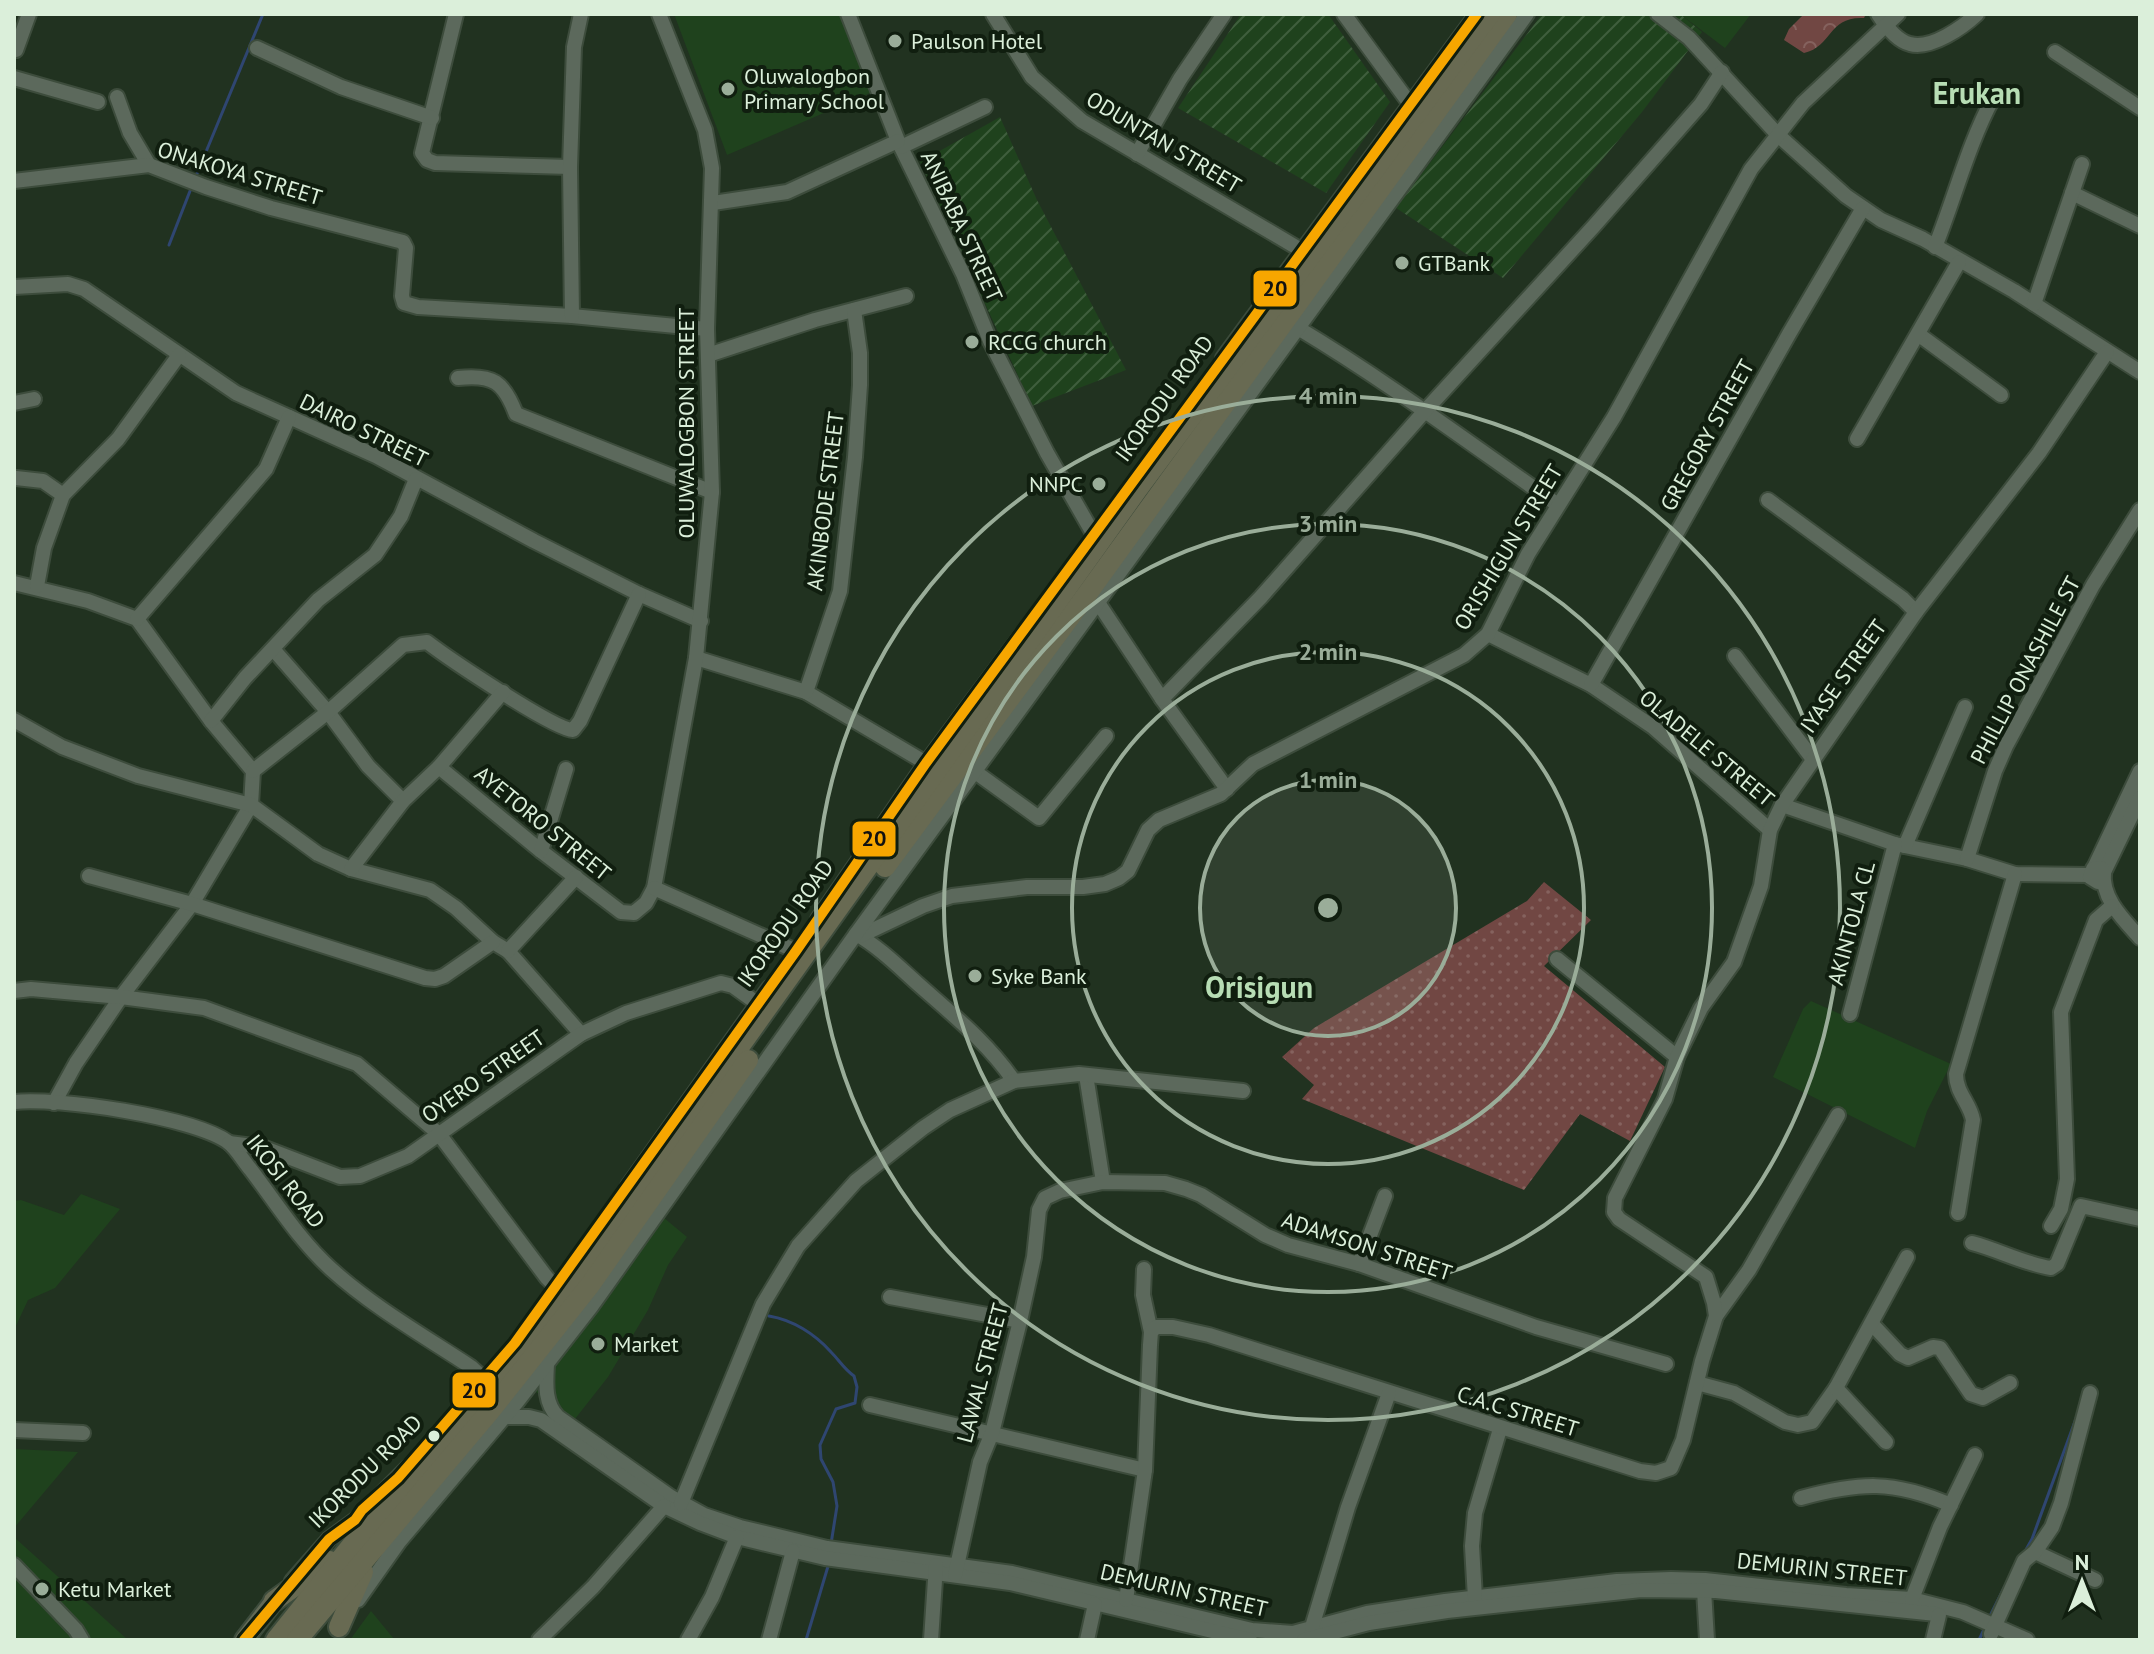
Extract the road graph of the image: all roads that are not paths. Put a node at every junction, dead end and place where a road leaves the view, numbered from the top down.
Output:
1 (29, 14) edge
2 (456, 14) edge
3 (581, 14) edge
4 (659, 14) edge
5 (848, 14) edge
6 (993, 14) edge
7 (1224, 14) edge
8 (1344, 14) edge
9 (1477, 14) edge
10 (1490, 14) edge
11 (1507, 14) edge
12 (1527, 14) edge
13 (1658, 14) edge
14 (1898, 14) edge
15 (1977, 14) edge
16 (1882, 20) edge
17 (257, 48) dead end
18 (15, 52) edge
19 (2055, 52) dead end
20 (1722, 72) junction
21 (14, 78) edge
22 (117, 97) dead end
23 (1993, 98) dead end
24 (98, 102) dead end
25 (1410, 104) junction
26 (985, 107) dead end
27 (2140, 108) edge
28 (432, 118) junction
29 (1778, 135) junction
30 (900, 144) junction
31 (1137, 154) junction
32 (1375, 160) junction
33 (2082, 164) dead end
34 (149, 165) junction
35 (570, 167) junction
36 (14, 181) edge
37 (2072, 193) junction
38 (713, 203) junction
39 (1863, 208) junction
40 (2140, 226) edge
41 (1310, 244) junction
42 (1935, 247) junction
43 (1959, 262) junction
44 (14, 287) edge
45 (906, 296) dead end
46 (2034, 304) junction
47 (854, 310) junction
48 (572, 316) junction
49 (1298, 328) junction
50 (707, 329) junction
51 (1918, 334) junction
52 (2107, 352) junction
53 (179, 355) junction
54 (708, 355) junction
55 (2140, 372) edge
56 (458, 378) dead end
57 (2001, 395) dead end
58 (34, 399) dead end
59 (14, 403) edge
60 (1424, 412) junction
61 (289, 417) junction
62 (1857, 439) dead end
63 (16, 478) dead end
64 (416, 479) junction
65 (712, 492) junction
66 (63, 495) junction
67 (1768, 500) dead end
68 (1558, 505) junction
69 (2140, 510) edge
70 (1094, 535) junction
71 (14, 583) edge
72 (37, 586) junction
73 (639, 594) junction
74 (1097, 601) junction
75 (1916, 612) junction
76 (137, 619) junction
77 (701, 621) junction
78 (1488, 634) junction
79 (273, 649) junction
80 (1735, 656) dead end
81 (696, 658) junction
82 (1591, 685) junction
83 (503, 692) junction
84 (806, 692) junction
85 (1162, 699) junction
86 (1965, 707) dead end
87 (328, 712) junction
88 (14, 720) edge
89 (211, 721) junction
90 (1106, 736) dead end
91 (1812, 758) junction
92 (926, 763) junction
93 (439, 767) junction
94 (566, 769) dead end
95 (253, 771) junction
96 (974, 771) junction
97 (2140, 771) edge
98 (1227, 789) junction
99 (2140, 798) edge
100 (403, 801) junction
101 (251, 805) junction
102 (1782, 805) junction
103 (1770, 830) junction
104 (1900, 845) junction
105 (541, 851) junction
106 (1967, 859) junction
107 (351, 869) junction
108 (2015, 874) junction
109 (2098, 874) junction
110 (89, 876) dead end
111 (576, 877) junction
112 (654, 888) junction
113 (192, 904) junction
114 (2112, 906) junction
115 (858, 935) junction
116 (2140, 938) edge
117 (493, 942) junction
118 (508, 951) junction
119 (796, 951) junction
120 (1557, 959) dead end
121 (14, 991) edge
122 (121, 997) junction
123 (758, 1004) junction
124 (1850, 1014) dead end
125 (581, 1034) junction
126 (1677, 1057) junction
127 (1086, 1075) junction
128 (1014, 1081) junction
129 (1243, 1091) dead end
130 (14, 1102) edge
131 (54, 1103) junction
132 (1838, 1115) dead end
133 (439, 1134) junction
134 (229, 1143) junction
135 (1103, 1182) junction
136 (1060, 1191) joint
137 (1385, 1196) dead end
138 (1958, 1213) dead end
139 (2140, 1219) edge
140 (2051, 1226) dead end
141 (1972, 1243) dead end
142 (1907, 1257) dead end
143 (1359, 1264) junction
144 (1144, 1269) dead end
145 (556, 1287) junction
146 (890, 1297) dead end
147 (1716, 1316) junction
148 (1020, 1321) junction
149 (1872, 1324) junction
150 (1151, 1332) junction
151 (547, 1364) junction
152 (1666, 1364) dead end
153 (484, 1379) junction
154 (1697, 1383) junction
155 (2010, 1383) dead end
156 (1836, 1388) junction
157 (1389, 1393) junction
158 (2090, 1393) dead end
159 (870, 1405) dead end
160 (504, 1410) junction
161 (1500, 1429) junction
162 (14, 1430) edge
163 (83, 1433) dead end
164 (992, 1433) junction
165 (1886, 1442) dead end
166 (1975, 1455) dead end
167 (1145, 1470) junction
168 (1801, 1498) dead end
169 (681, 1503) junction
170 (1951, 1505) junction
171 (664, 1506) junction
172 (737, 1537) junction
173 (362, 1549) junction
174 (793, 1551) junction
175 (2035, 1552) junction
176 (826, 1553) junction
177 (14, 1565) edge
178 (936, 1567) junction
179 (956, 1570) junction
180 (2095, 1580) dead end
181 (1704, 1590) junction
182 (1475, 1598) junction
183 (1912, 1599) junction
184 (1126, 1600) junction
185 (274, 1601) junction
186 (1095, 1604) junction
187 (1939, 1615) junction
188 (1988, 1628) edge
189 (334, 1633) edge
190 (1308, 1634) edge
191 (1208, 1635) edge
192 (1345, 1635) edge
193 (82, 1640) edge
194 (244, 1640) edge
195 (276, 1640) edge
196 (297, 1640) edge
197 (539, 1640) edge
198 (688, 1640) edge
199 (769, 1640) edge
200 (931, 1640) edge
201 (1087, 1640) edge
202 (1250, 1640) edge
203 (1707, 1640) edge
204 (1933, 1640) edge
205 (2027, 1640) edge

1 - 18 street
2 - 28 street
3 - 35 street
4 - 38 street, OLUWALOGBON STREET
5 - 30 street, ANIBABA STREET
6 - 31 street, ODUNTAN STREET
7 - 31 street
8 - 25 street
9 - 25 street, IKORODU ROAD
10 - 32 highway, IKORODU ROAD
11 - 160 highway, IKORODU ROAD
12 - 49 street, IKORODU ROAD
13 - 20 street
14 - 16 street, ORISHIGUN STREET
15 - 16 street
16 - 29 street, ORISHIGUN STREET
17 - 28 street
19 - 27 street
20 - 29 street
20 - 60 street
21 - 24 street
22 - 34 street
23 - 42 street
25 - 32 street, IKORODU ROAD
26 - 30 street
28 - 35 street
29 - 39 street
29 - 68 street, ORISHIGUN STREET
30 - 38 street
30 - 70 street, ANIBABA STREET
31 - 41 street, ODUNTAN STREET
32 - 41 highway, IKORODU ROAD
33 - 37 street
34 - 36 street, ONAKOYA STREET
34 - 48 street, ONAKOYA STREET
35 - 48 street
37 - 40 street
37 - 46 street
38 - 50 street, OLUWALOGBON STREET
39 - 42 street
39 - 82 street, GREGORY STREET
41 - 70 street, IKORODU ROAD
41 - 173 highway, IKORODU ROAD
42 - 43 street
43 - 46 street
43 - 51 street
44 - 53 street, DAIRO STREET
45 - 47 street
46 - 52 street
47 - 54 street
47 - 84 street, AKINBODE STREET
48 - 50 street
49 - 60 street
49 - 74 street, IKORODU ROAD
50 - 54 street, OLUWALOGBON STREET
51 - 57 street
51 - 62 street
52 - 55 street
52 - 75 street, IYASE STREET
53 - 61 street, DAIRO STREET
53 - 66 street
54 - 65 street, OLUWALOGBON STREET
56 - 65 street
58 - 59 street
60 - 68 street
60 - 85 street
61 - 64 street, DAIRO STREET
61 - 76 street
63 - 66 street
64 - 73 street, DAIRO STREET
64 - 79 street
65 - 77 street, OLUWALOGBON STREET
66 - 72 street
67 - 75 street
68 - 78 street, ORISHIGUN STREET
69 - 106 street, PHILLIP ONASHILE ST
70 - 92 street, IKORODU ROAD
71 - 72 street
72 - 76 street
73 - 77 street, DAIRO STREET
73 - 83 street
74 - 85 street
74 - 96 street, IKORODU ROAD
75 - 91 street, IYASE STREET
76 - 89 street
77 - 81 street, OLUWALOGBON STREET
78 - 82 street, OLADELE STREET
78 - 98 street, ORISHIGUN STREET
79 - 87 street
79 - 89 street
80 - 91 street
81 - 84 street
81 - 112 street, OLUWALOGBON STREET
82 - 103 street, OLADELE STREET
83 - 87 street
83 - 93 street
84 - 92 street
85 - 98 street
86 - 104 street, AKINTOLA CL
87 - 95 street
87 - 100 street
88 - 101 street
89 - 95 street
90 - 96 street
91 - 102 street, IYASE STREET
92 - 119 street, IKORODU ROAD
93 - 100 street
93 - 105 street, AYETORO STREET
94 - 105 street
95 - 101 street
96 - 115 street, IKORODU ROAD
97 - 109 street
98 - 115 street, ORISHIGUN STREET
99 - 109 street
100 - 107 street
101 - 107 street
101 - 113 street
102 - 103 street, IYASE STREET
102 - 104 street
103 - 126 street, IYASE STREET
104 - 106 street
104 - 124 street, AKINTOLA CL
105 - 111 street, AYETORO STREET
106 - 108 street
107 - 117 street
108 - 109 street
108 - 138 street
109 - 114 street
110 - 113 street
111 - 112 street, AYETORO STREET
111 - 118 street
112 - 119 street
113 - 117 street
113 - 122 street
114 - 116 street
114 - 140 street
115 - 128 street
115 - 151 street, IKORODU ROAD
117 - 118 street
118 - 125 street
119 - 123 street, IKORODU ROAD
120 - 126 street
121 - 122 street
122 - 131 street
122 - 133 street
123 - 125 street, OYERO STREET
123 - 145 street, IKORODU ROAD
125 - 133 street, OYERO STREET
126 - 147 street
127 - 128 street
127 - 129 street
127 - 135 street
128 - 169 street
130 - 131 street, IKOSI ROAD
131 - 134 street, IKOSI ROAD
132 - 147 street
133 - 134 street, OYERO STREET
133 - 145 street
134 - 153 street, IKOSI ROAD
135 - 136 street, ADAMSON STREET
135 - 143 street, ADAMSON STREET
136 - 148 street, LAWAL STREET
137 - 143 street
139 - 141 street
142 - 149 street
143 - 152 street, ADAMSON STREET
144 - 150 street
145 - 153 street, IKORODU ROAD
146 - 148 street
147 - 154 street, C.A.C STREET
148 - 164 street, LAWAL STREET
149 - 155 street
149 - 156 street
150 - 157 street, C.A.C STREET
150 - 167 street
151 - 160 street, IKORODU ROAD
151 - 169 street, DEMURIN STREET
153 - 185 street, IKORODU ROAD
154 - 156 street
154 - 161 street, C.A.C STREET
156 - 165 street
157 - 161 street, C.A.C STREET
157 - 190 street
158 - 175 street
159 - 164 street
160 - 171 street, DEMURIN STREET
160 - 173 highway, IKORODU ROAD
160 - 189 street, IKORODU ROAD
161 - 182 street
162 - 163 street
164 - 167 street
164 - 179 street, LAWAL STREET
166 - 170 street
167 - 184 street
168 - 170 street
169 - 176 street, DEMURIN STREET
170 - 183 street
171 - 172 street, DEMURIN STREET
171 - 197 street
172 - 174 street, DEMURIN STREET
172 - 198 street
173 - 185 highway
173 - 189 highway
173 - 195 highway, IKORODU ROAD
173 - 196 highway, IKORODU ROAD
174 - 176 street, DEMURIN STREET
174 - 199 street
175 - 180 street
175 - 188 street
176 - 178 street, DEMURIN STREET
177 - 193 street
178 - 179 street, DEMURIN STREET
178 - 200 street
179 - 184 street, DEMURIN STREET
179 - 186 street, DEMURIN STREET
181 - 187 street, DEMURIN STREET
181 - 192 street, DEMURIN STREET
181 - 203 street
182 - 183 street, DEMURIN STREET
182 - 190 street, DEMURIN STREET
183 - 188 street, DEMURIN STREET
184 - 190 street, DEMURIN STREET
185 - 194 main road, IKORODU ROAD
186 - 191 street, DEMURIN STREET
186 - 201 street
187 - 188 street, DEMURIN STREET
187 - 204 street
188 - 205 street, DEMURIN STREET
190 - 192 street, DEMURIN STREET
191 - 202 street, DEMURIN STREET

